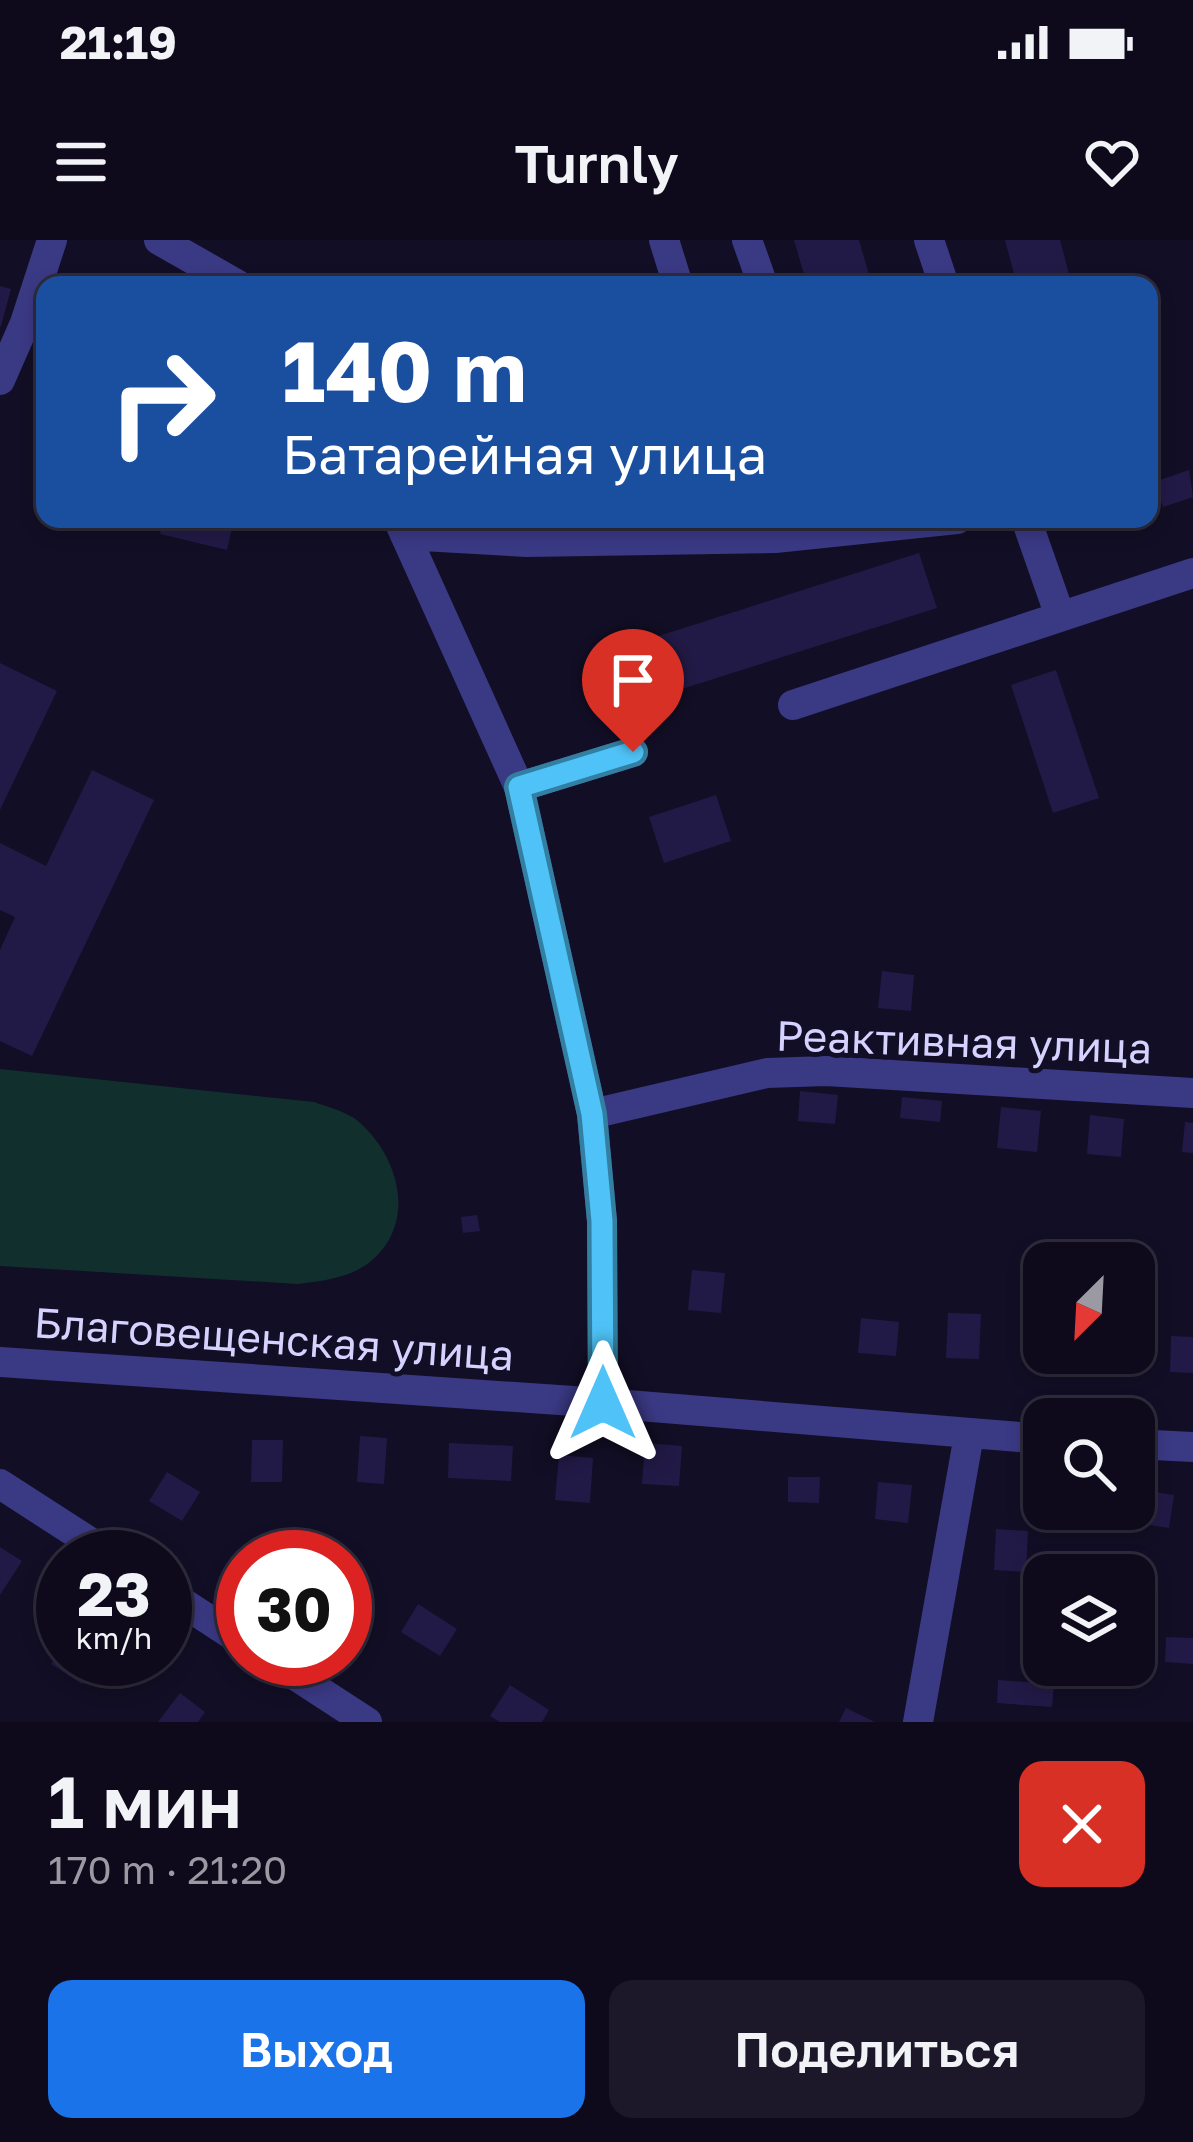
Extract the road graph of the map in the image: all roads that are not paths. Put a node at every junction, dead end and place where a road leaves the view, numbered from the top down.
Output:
1 (52, 240) edge
2 (159, 240) edge
3 (664, 240) edge
4 (747, 240) edge
5 (928, 240) edge
6 (40, 276) edge
7 (222, 276) edge
8 (675, 276) edge
9 (760, 276) edge
10 (941, 276) edge
11 (36, 289) edge
12 (0, 380) edge
13 (401, 528) edge
14 (409, 528) edge
15 (752, 528) edge
16 (1030, 528) edge
17 (1193, 573) edge
18 (1060, 616) junction
19 (793, 705) dead end
20 (633, 752) dead end
21 (519, 787) junction
22 (1193, 1093) edge
23 (592, 1114) junction
24 (0, 1362) edge
25 (603, 1403) junction
26 (969, 1435) junction
27 (1023, 1438) edge
28 (1155, 1445) edge
29 (1193, 1448) edge
30 (0, 1484) edge
31 (71, 1530) edge
32 (312, 1686) edge
33 (367, 1722) edge
34 (918, 1722) edge

1 - 6 street
2 - 7 street
3 - 8 street
4 - 9 street
5 - 10 street
11 - 12 street
13 - 21 street
14 - 15 street
16 - 18 street
17 - 18 street
18 - 19 street
20 - 21 street
21 - 23 street
22 - 23 street, Реактивная улица
23 - 25 street
24 - 25 street, Благовещенская улица
25 - 26 street, Благовещенская улица
26 - 27 street, Благовещенская улица
26 - 34 street
28 - 29 street
30 - 31 street
32 - 33 street

